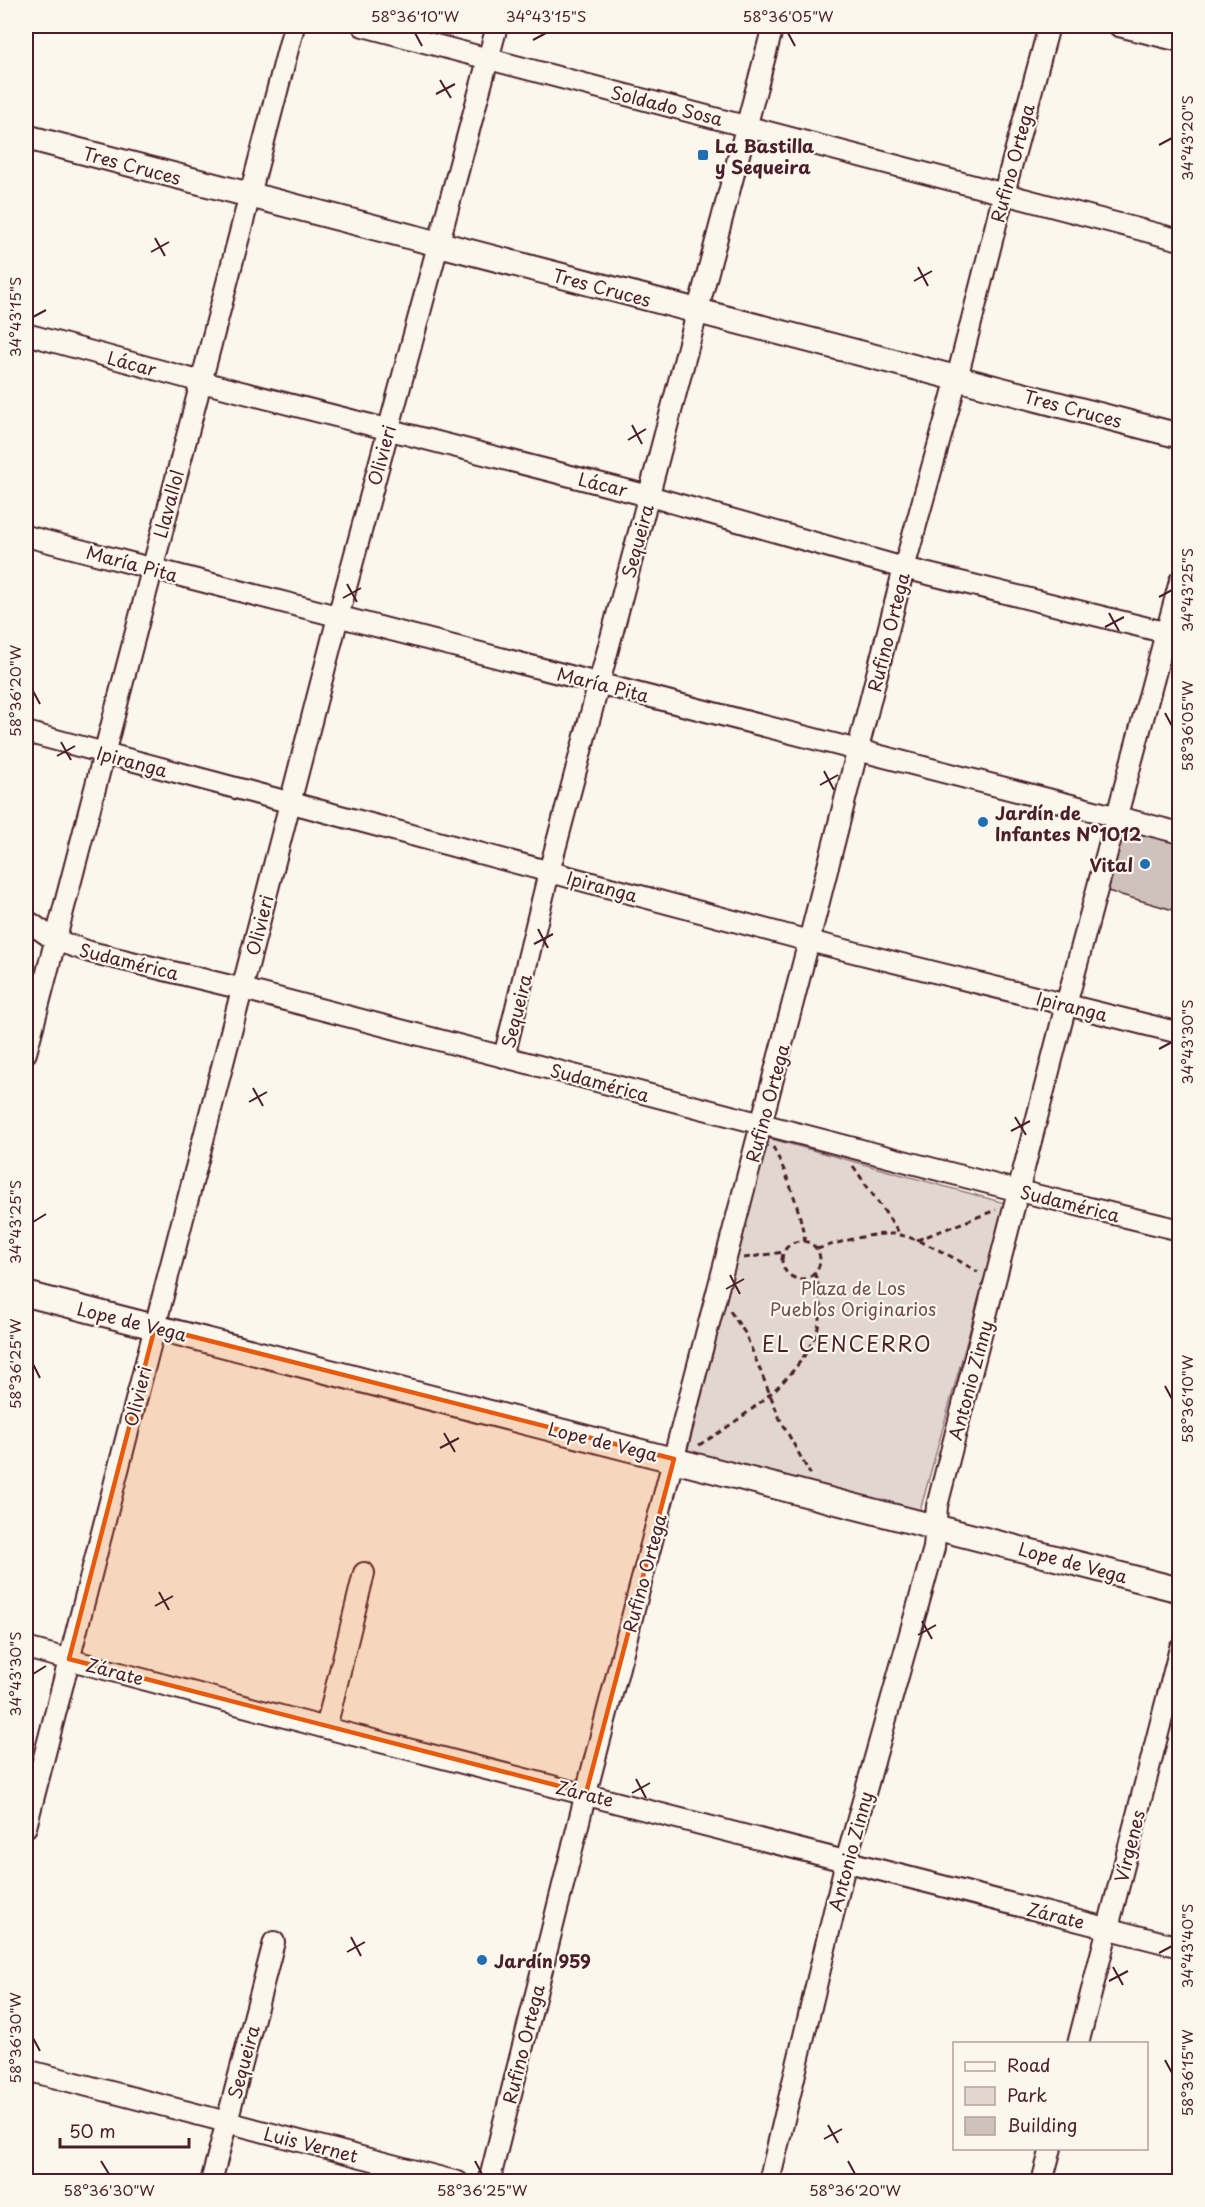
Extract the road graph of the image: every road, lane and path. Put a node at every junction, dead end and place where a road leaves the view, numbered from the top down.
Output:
1 (294, 26) edge
2 (363, 26) edge
3 (497, 26) edge
4 (773, 26) edge
5 (1049, 26) edge
6 (1119, 26) edge
7 (1179, 41) edge
8 (488, 60) junction
9 (746, 126) junction
10 (26, 137) edge
11 (1004, 193) junction
12 (250, 196) junction
13 (1179, 240) edge
14 (439, 245) junction
15 (698, 312) junction
16 (26, 334) edge
17 (957, 378) junction
18 (202, 382) junction
19 (388, 429) junction
20 (1179, 436) edge
21 (649, 496) junction
22 (26, 536) edge
23 (151, 568) junction
24 (904, 568) junction
25 (1179, 580) edge
26 (338, 617) junction
27 (1172, 634) edge
28 (599, 683) junction
29 (26, 732) edge
30 (858, 750) junction
31 (104, 753) junction
32 (290, 802) junction
33 (1116, 818) junction
34 (1179, 833) edge
35 (549, 872) junction
36 (26, 920) edge
37 (55, 940) junction
38 (809, 941) junction
39 (34, 984) edge
40 (243, 989) junction
41 (1066, 1005) junction
42 (1179, 1033) edge
43 (26, 1053) edge
44 (504, 1057) junction
45 (761, 1124) junction
46 (844, 1145) junction
47 (1017, 1198) junction
48 (1179, 1230) edge
49 (901, 1236) junction
50 (917, 1240) junction
51 (805, 1241) junction
52 (817, 1249) junction
53 (784, 1252) junction
54 (726, 1260) junction
55 (814, 1272) junction
56 (995, 1283) junction
57 (26, 1294) edge
58 (715, 1303) junction
59 (155, 1327) junction
60 (770, 1395) junction
61 (674, 1459) junction
62 (821, 1497) junction
63 (936, 1526) junction
64 (363, 1573) dead end
65 (1179, 1590) edge
66 (26, 1648) edge
67 (1179, 1648) edge
68 (69, 1659) junction
69 (326, 1728) junction
70 (586, 1793) junction
71 (26, 1827) edge
72 (846, 1861) junction
73 (1108, 1928) junction
74 (274, 1942) dead end
75 (1179, 1947) edge
76 (1078, 2042) edge
77 (26, 2070) edge
78 (227, 2123) junction
79 (1050, 2150) edge
80 (211, 2181) edge
81 (458, 2181) edge
82 (489, 2181) edge
83 (769, 2181) edge
84 (1042, 2181) edge

1 - 12 street, Llavallol
2 - 8 street, Soldado Sosa
3 - 8 street, Olivieri
4 - 9 street, Sequeira
5 - 11 street, Rufino Ortega
6 - 7 street
8 - 9 street, Soldado Sosa
8 - 14 street, Olivieri
9 - 11 street, Soldado Sosa
9 - 15 street, Sequeira
10 - 12 street, Tres Cruces
11 - 13 street, Soldado Sosa
11 - 17 street, Rufino Ortega
12 - 14 street, Tres Cruces
12 - 18 street, Llavallol
14 - 15 street, Tres Cruces
14 - 19 street, Olivieri
15 - 17 street, Tres Cruces
15 - 21 street, Sequeira
16 - 18 street, Lácar
17 - 20 street, Tres Cruces
17 - 24 street, Rufino Ortega
18 - 19 street, Lácar
18 - 23 street, Llavallol
19 - 21 street, Lácar
19 - 26 street, Olivieri
21 - 24 street, Lácar
21 - 28 street, Sequeira
22 - 23 street, María Pita
23 - 26 street, María Pita
23 - 31 street, Llavallol
24 - 27 street, Lácar
24 - 30 street, Rufino Ortega
25 - 27 street, Antonio Zinny
26 - 28 street, María Pita
26 - 32 street, Olivieri
27 - 33 street, Antonio Zinny
28 - 30 street, María Pita
28 - 35 street, Sequeira
29 - 31 street, Ipiranga
30 - 33 street, María Pita
30 - 38 street, Rufino Ortega
31 - 32 street, Ipiranga
31 - 37 street, Llavallol
32 - 35 street, Ipiranga
32 - 40 street, Olivieri
33 - 34 street, María Pita
33 - 41 street, Antonio Zinny
35 - 38 street, Ipiranga
35 - 44 street, Sequeira
36 - 37 street, Sudamérica
37 - 39 street, Llavallol
37 - 40 street, Sudamérica
38 - 41 street, Ipiranga
38 - 45 street, Rufino Ortega
39 - 43 street, Llavallol
40 - 44 street, Sudamérica
40 - 59 street, Olivieri
41 - 42 street, Ipiranga
41 - 47 street, Antonio Zinny
44 - 45 street, Sudamérica
45 - 46 street, Sudamérica
45 - 51 path
45 - 54 street, Rufino Ortega
46 - 47 street, Sudamérica
46 - 49 path
47 - 48 street, Sudamérica
47 - 50 path
47 - 56 street, Antonio Zinny
49 - 50 path
49 - 52 path
50 - 56 path
51 - 52 path
51 - 53 path
52 - 55 path
53 - 54 path
53 - 55 path
54 - 58 street, Rufino Ortega
55 - 60 path
56 - 63 street, Antonio Zinny
57 - 59 street, Lope de Vega
58 - 60 path
58 - 61 street, Rufino Ortega
59 - 61 street, Lope de Vega
59 - 68 street, Olivieri
60 - 61 path
60 - 62 path
61 - 62 street, Lope de Vega
61 - 70 street, Rufino Ortega
62 - 63 street, Lope de Vega
63 - 65 street, Lope de Vega
63 - 72 street, Antonio Zinny
64 - 69 street
66 - 68 street, Zárate
67 - 73 street, Vírgenes
68 - 69 street, Zárate
68 - 71 street, Olivieri
69 - 70 street, Zárate
70 - 72 street, Zárate
70 - 82 street, Rufino Ortega
72 - 73 street, Zárate
72 - 83 street, Antonio Zinny
73 - 75 street, Zárate
73 - 76 street, Vírgenes
74 - 78 street, Sequeira
77 - 78 street, Luis Vernet
78 - 80 street, Sequeira
78 - 81 street, Luis Vernet
79 - 84 street

